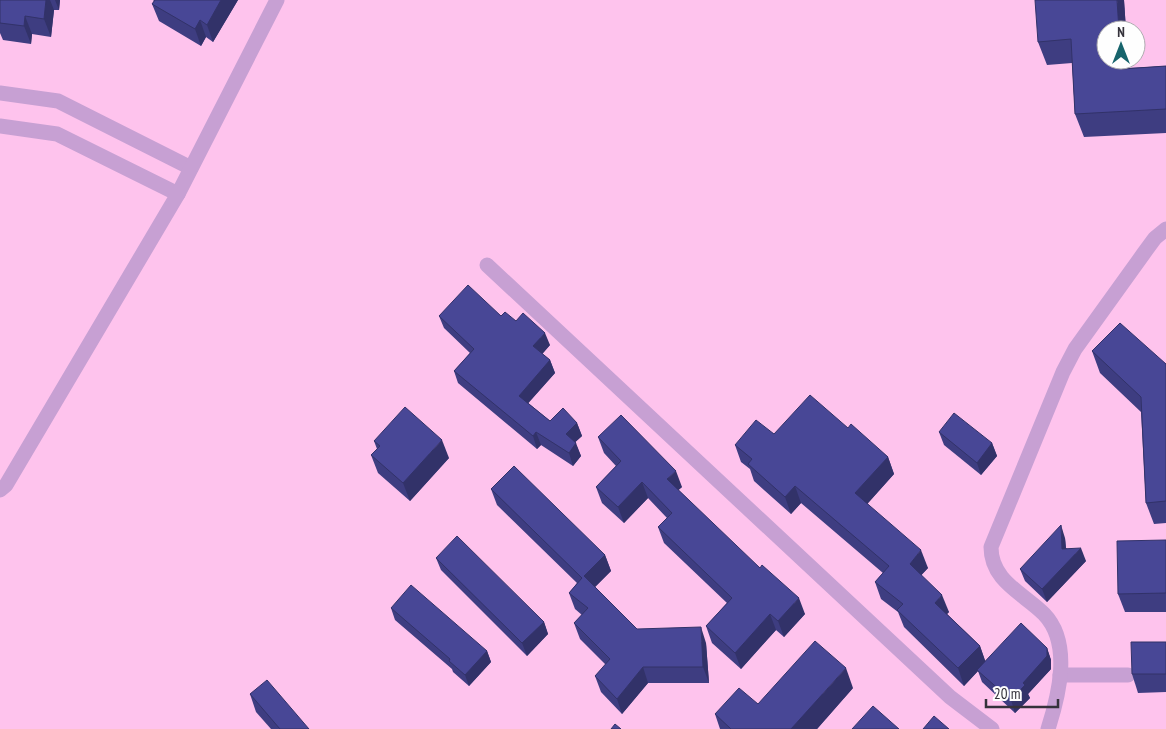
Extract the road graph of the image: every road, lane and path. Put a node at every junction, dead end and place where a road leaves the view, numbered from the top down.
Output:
1 (277, 0) edge
2 (0, 93) edge
3 (0, 126) edge
4 (192, 168) junction
5 (178, 194) junction
6 (1166, 229) edge
7 (486, 265) dead end
8 (0, 490) edge
9 (1060, 675) junction
10 (1128, 675) dead end
11 (992, 729) edge
12 (1048, 729) edge

1 - 4 street
2 - 4 street
3 - 5 street
4 - 5 street
5 - 8 street
6 - 9 street
7 - 11 street
9 - 10 street
9 - 12 street

